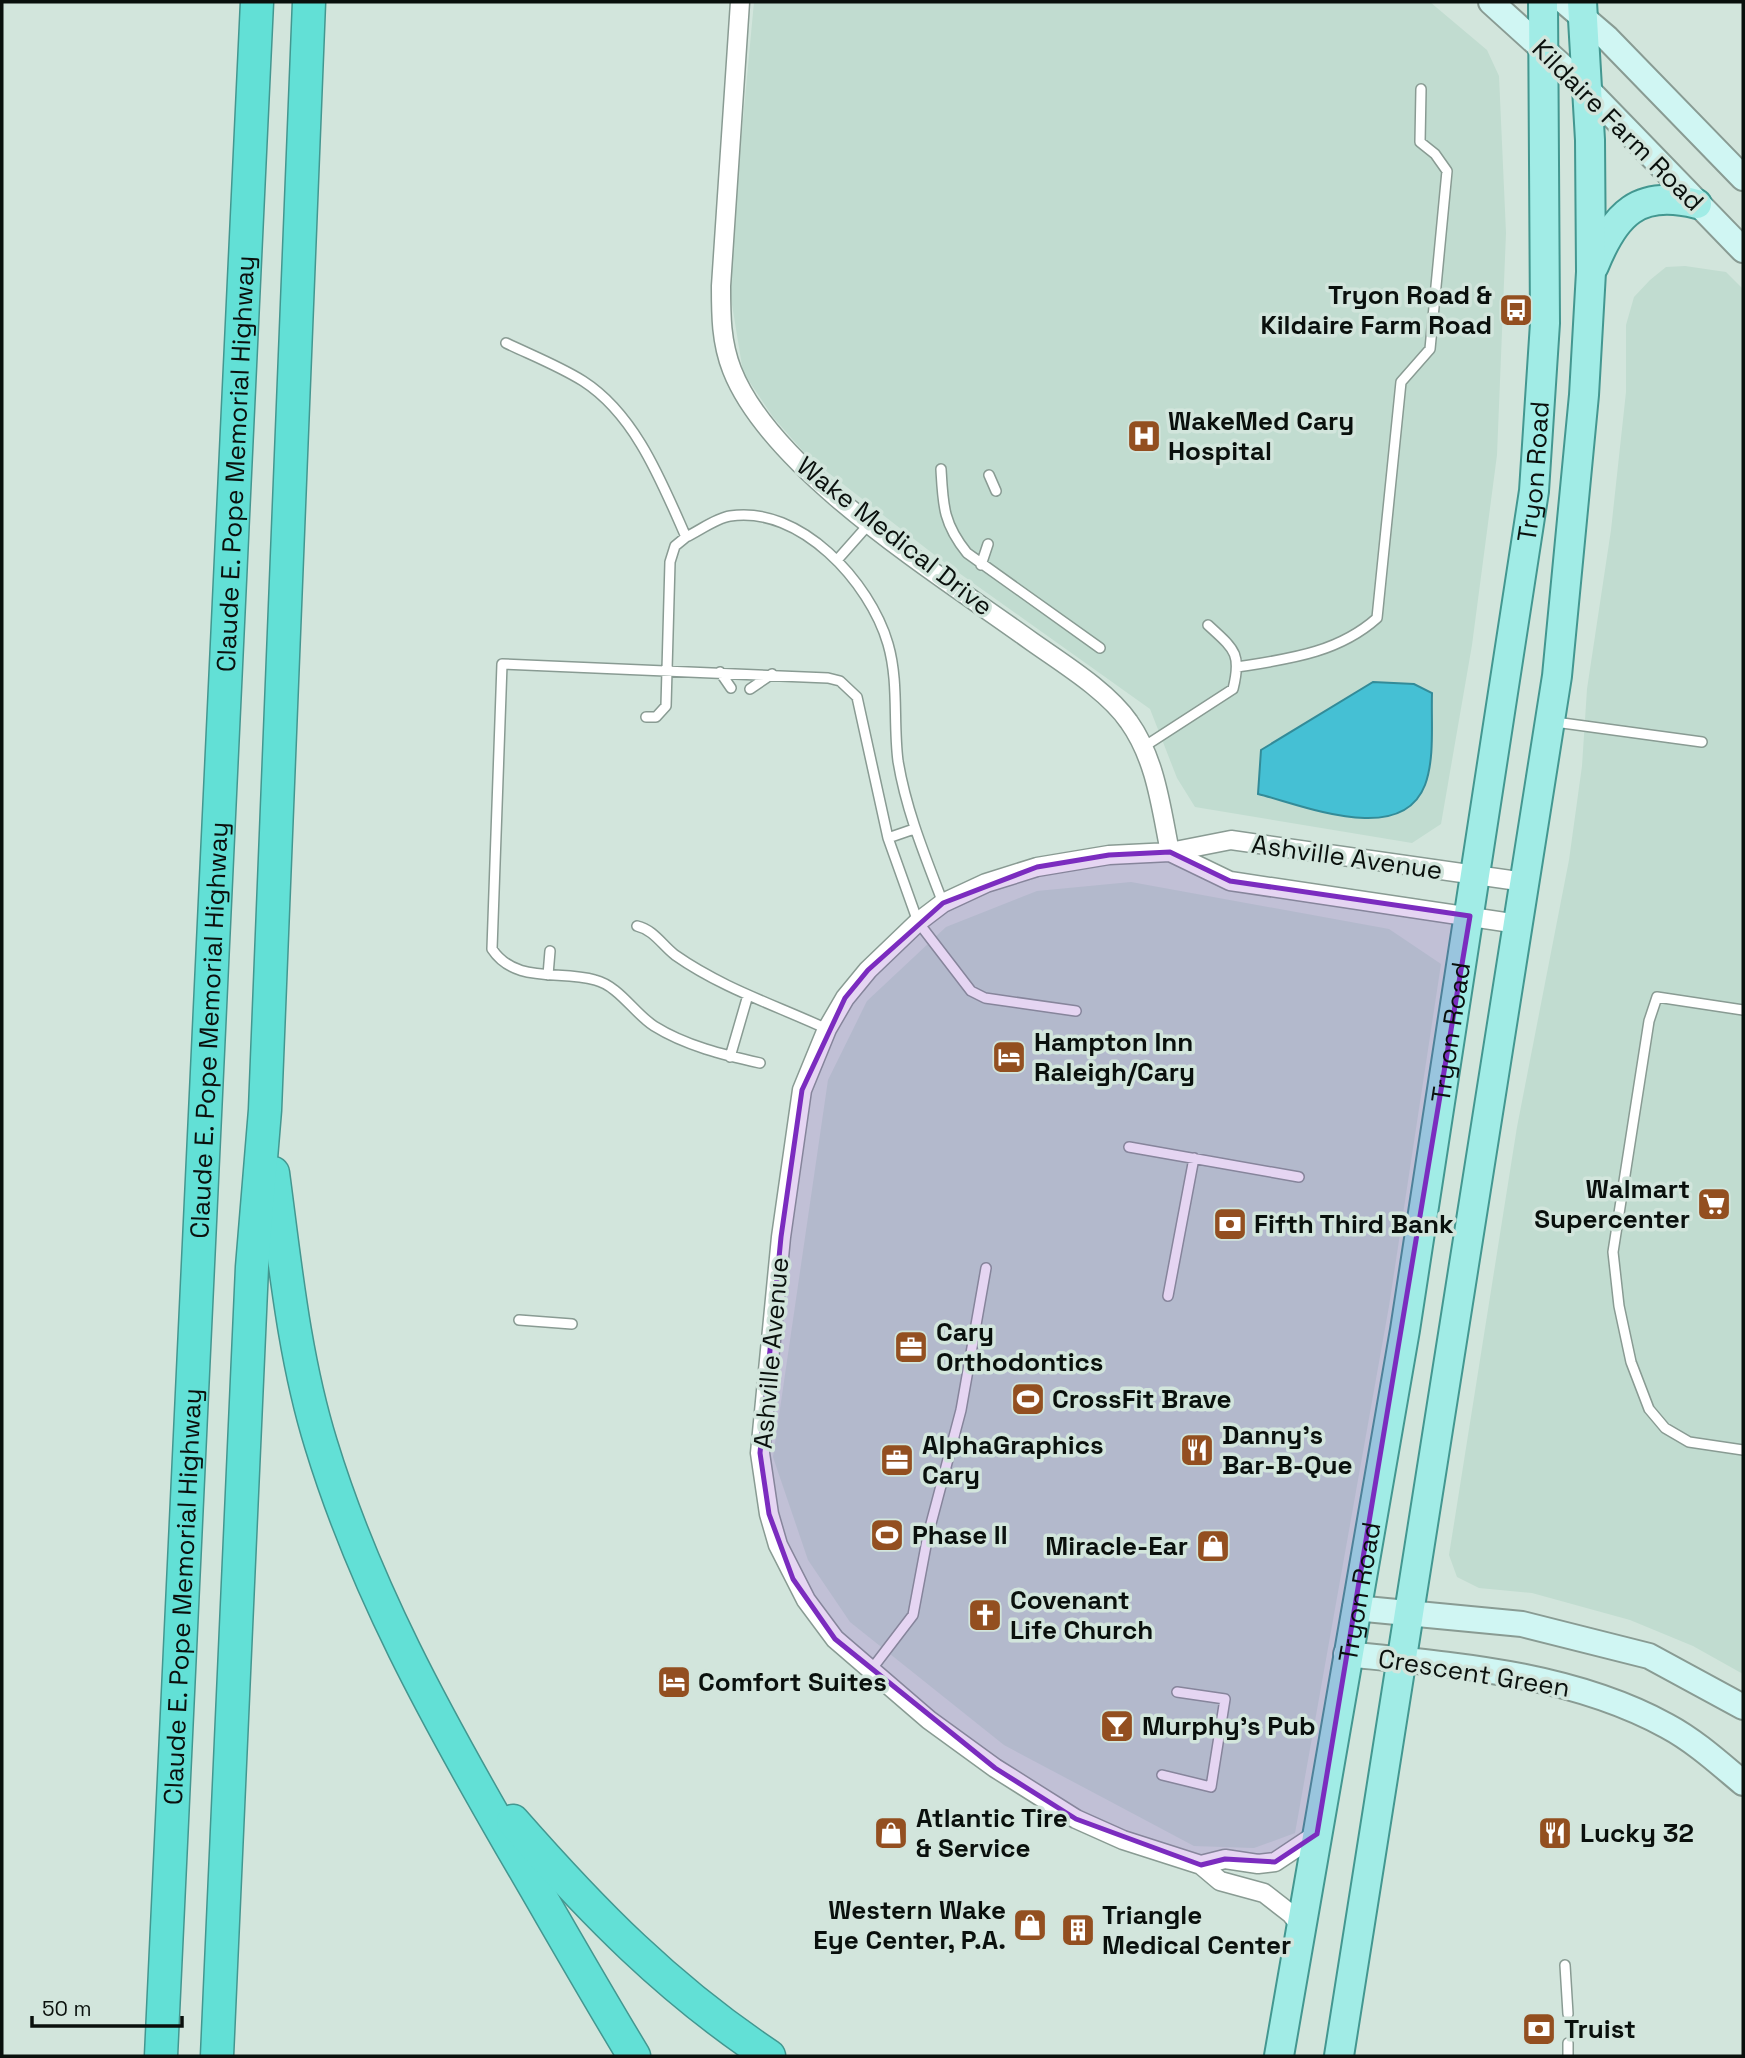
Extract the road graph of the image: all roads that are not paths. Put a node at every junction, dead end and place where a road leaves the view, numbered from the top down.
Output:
1 (257, 2) edge
2 (309, 2) edge
3 (740, 2) edge
4 (1491, 2) edge
5 (1543, 2) edge
6 (1577, 6) edge
7 (1543, 46) junction
8 (1421, 89) dead end
9 (1587, 89) junction
10 (1743, 178) edge
11 (1697, 204) junction
12 (1743, 250) edge
13 (1591, 272) junction
14 (506, 343) dead end
15 (941, 469) dead end
16 (989, 475) dead end
17 (996, 491) dead end
18 (870, 523) junction
19 (686, 537) junction
20 (988, 544) dead end
21 (838, 559) junction
22 (981, 565) junction
23 (1208, 625) dead end
24 (1100, 648) dead end
25 (1238, 667) junction
26 (668, 670) junction
27 (720, 672) junction
28 (772, 674) junction
29 (731, 688) dead end
30 (750, 689) dead end
31 (646, 717) dead end
32 (1551, 722) junction
33 (1702, 742) dead end
34 (1145, 746) junction
35 (914, 829) junction
36 (888, 838) junction
37 (1170, 852) junction
38 (1475, 876) junction
39 (1525, 882) junction
40 (943, 903) junction
41 (1471, 916) junction
42 (918, 922) junction
43 (1518, 924) junction
44 (637, 926) dead end
45 (550, 951) dead end
46 (548, 975) junction
47 (748, 995) junction
48 (1743, 1010) edge
49 (1076, 1011) dead end
50 (827, 1029) junction
51 (730, 1056) junction
52 (761, 1063) dead end
53 (265, 1110) junction
54 (1129, 1147) dead end
55 (1194, 1158) junction
56 (1299, 1177) dead end
57 (986, 1268) dead end
58 (1168, 1296) dead end
59 (519, 1320) dead end
60 (572, 1324) dead end
61 (1743, 1450) edge
62 (1355, 1608) junction
63 (1409, 1613) junction
64 (1346, 1654) junction
65 (1403, 1660) junction
66 (871, 1670) junction
67 (1177, 1692) dead end
68 (1743, 1707) edge
69 (466, 1768) junction
70 (1162, 1775) dead end
71 (1743, 1783) edge
72 (1317, 1835) junction
73 (1201, 1865) junction
74 (1302, 1928) junction
75 (1565, 1965) dead end
76 (1568, 2014) dead end
77 (1286, 2025) junction
78 (1568, 2043) dead end
79 (161, 2056) edge
80 (217, 2056) edge
81 (634, 2056) edge
82 (769, 2056) edge
83 (1279, 2056) edge
84 (1287, 2056) edge
85 (1339, 2056) edge
86 (1568, 2056) edge

1 - 79 highway, Claude E. Pope Memorial Highway
2 - 53 highway, Claude E. Pope Memorial Highway
3 - 18 street, Wake Medical Drive
4 - 7 street, Kildaire Farm Road
5 - 7 main road, Tryon Road
6 - 9 main road, Tryon Road
6 - 10 street, Kildaire Farm Road
7 - 9 street, Kildaire Farm Road
7 - 38 main road, Tryon Road
8 - 25 lane
9 - 11 street, Kildaire Farm Road
9 - 13 main road, Tryon Road
11 - 12 street, Kildaire Farm Road
11 - 13 main road
13 - 32 main road, Tryon Road
14 - 19 lane
15 - 22 lane
16 - 17 lane
18 - 21 lane
18 - 34 street, Wake Medical Drive
19 - 21 lane
19 - 26 lane
20 - 22 lane
21 - 35 lane
22 - 24 lane
23 - 25 lane
25 - 34 lane
26 - 27 lane
26 - 31 lane
26 - 46 lane
27 - 28 lane
27 - 29 lane
28 - 30 lane
28 - 36 lane
32 - 33 lane
32 - 39 main road, Tryon Road
34 - 37 street, Wake Medical Drive
35 - 36 lane
35 - 40 lane
36 - 42 lane
37 - 38 street, Ashville Avenue
37 - 40 street, Ashville Avenue
37 - 41 street, Ashville Avenue
38 - 39 street, Ashville Avenue
38 - 41 main road, Tryon Road
39 - 43 main road, Tryon Road
40 - 42 street, Ashville Avenue
41 - 43 street, Ashville Avenue
41 - 62 main road, Tryon Road
42 - 49 lane
42 - 50 street, Ashville Avenue
43 - 63 main road, Tryon Road
44 - 47 lane
45 - 46 lane
46 - 51 lane
47 - 50 lane
47 - 51 lane
48 - 61 lane
50 - 66 street, Ashville Avenue
51 - 52 lane
53 - 69 highway
53 - 80 highway, Claude E. Pope Memorial Highway
54 - 55 lane
55 - 56 lane
55 - 58 lane
57 - 66 lane
59 - 60 lane
62 - 63 street, Crescent Green
62 - 64 main road, Tryon Road
63 - 65 main road, Tryon Road
63 - 68 street, Crescent Green
64 - 65 street, Crescent Green
64 - 72 main road, Tryon Road
65 - 71 street, Crescent Green
65 - 85 main road, Tryon Road
66 - 73 street, Ashville Avenue
67 - 70 lane
69 - 81 highway
69 - 82 highway
72 - 73 street, Ashville Avenue
72 - 74 main road, Tryon Road
73 - 74 street, Ashville Avenue
74 - 77 main road, Tryon Road
75 - 76 lane
77 - 83 main road, Tryon Road
77 - 84 main road
78 - 86 lane

